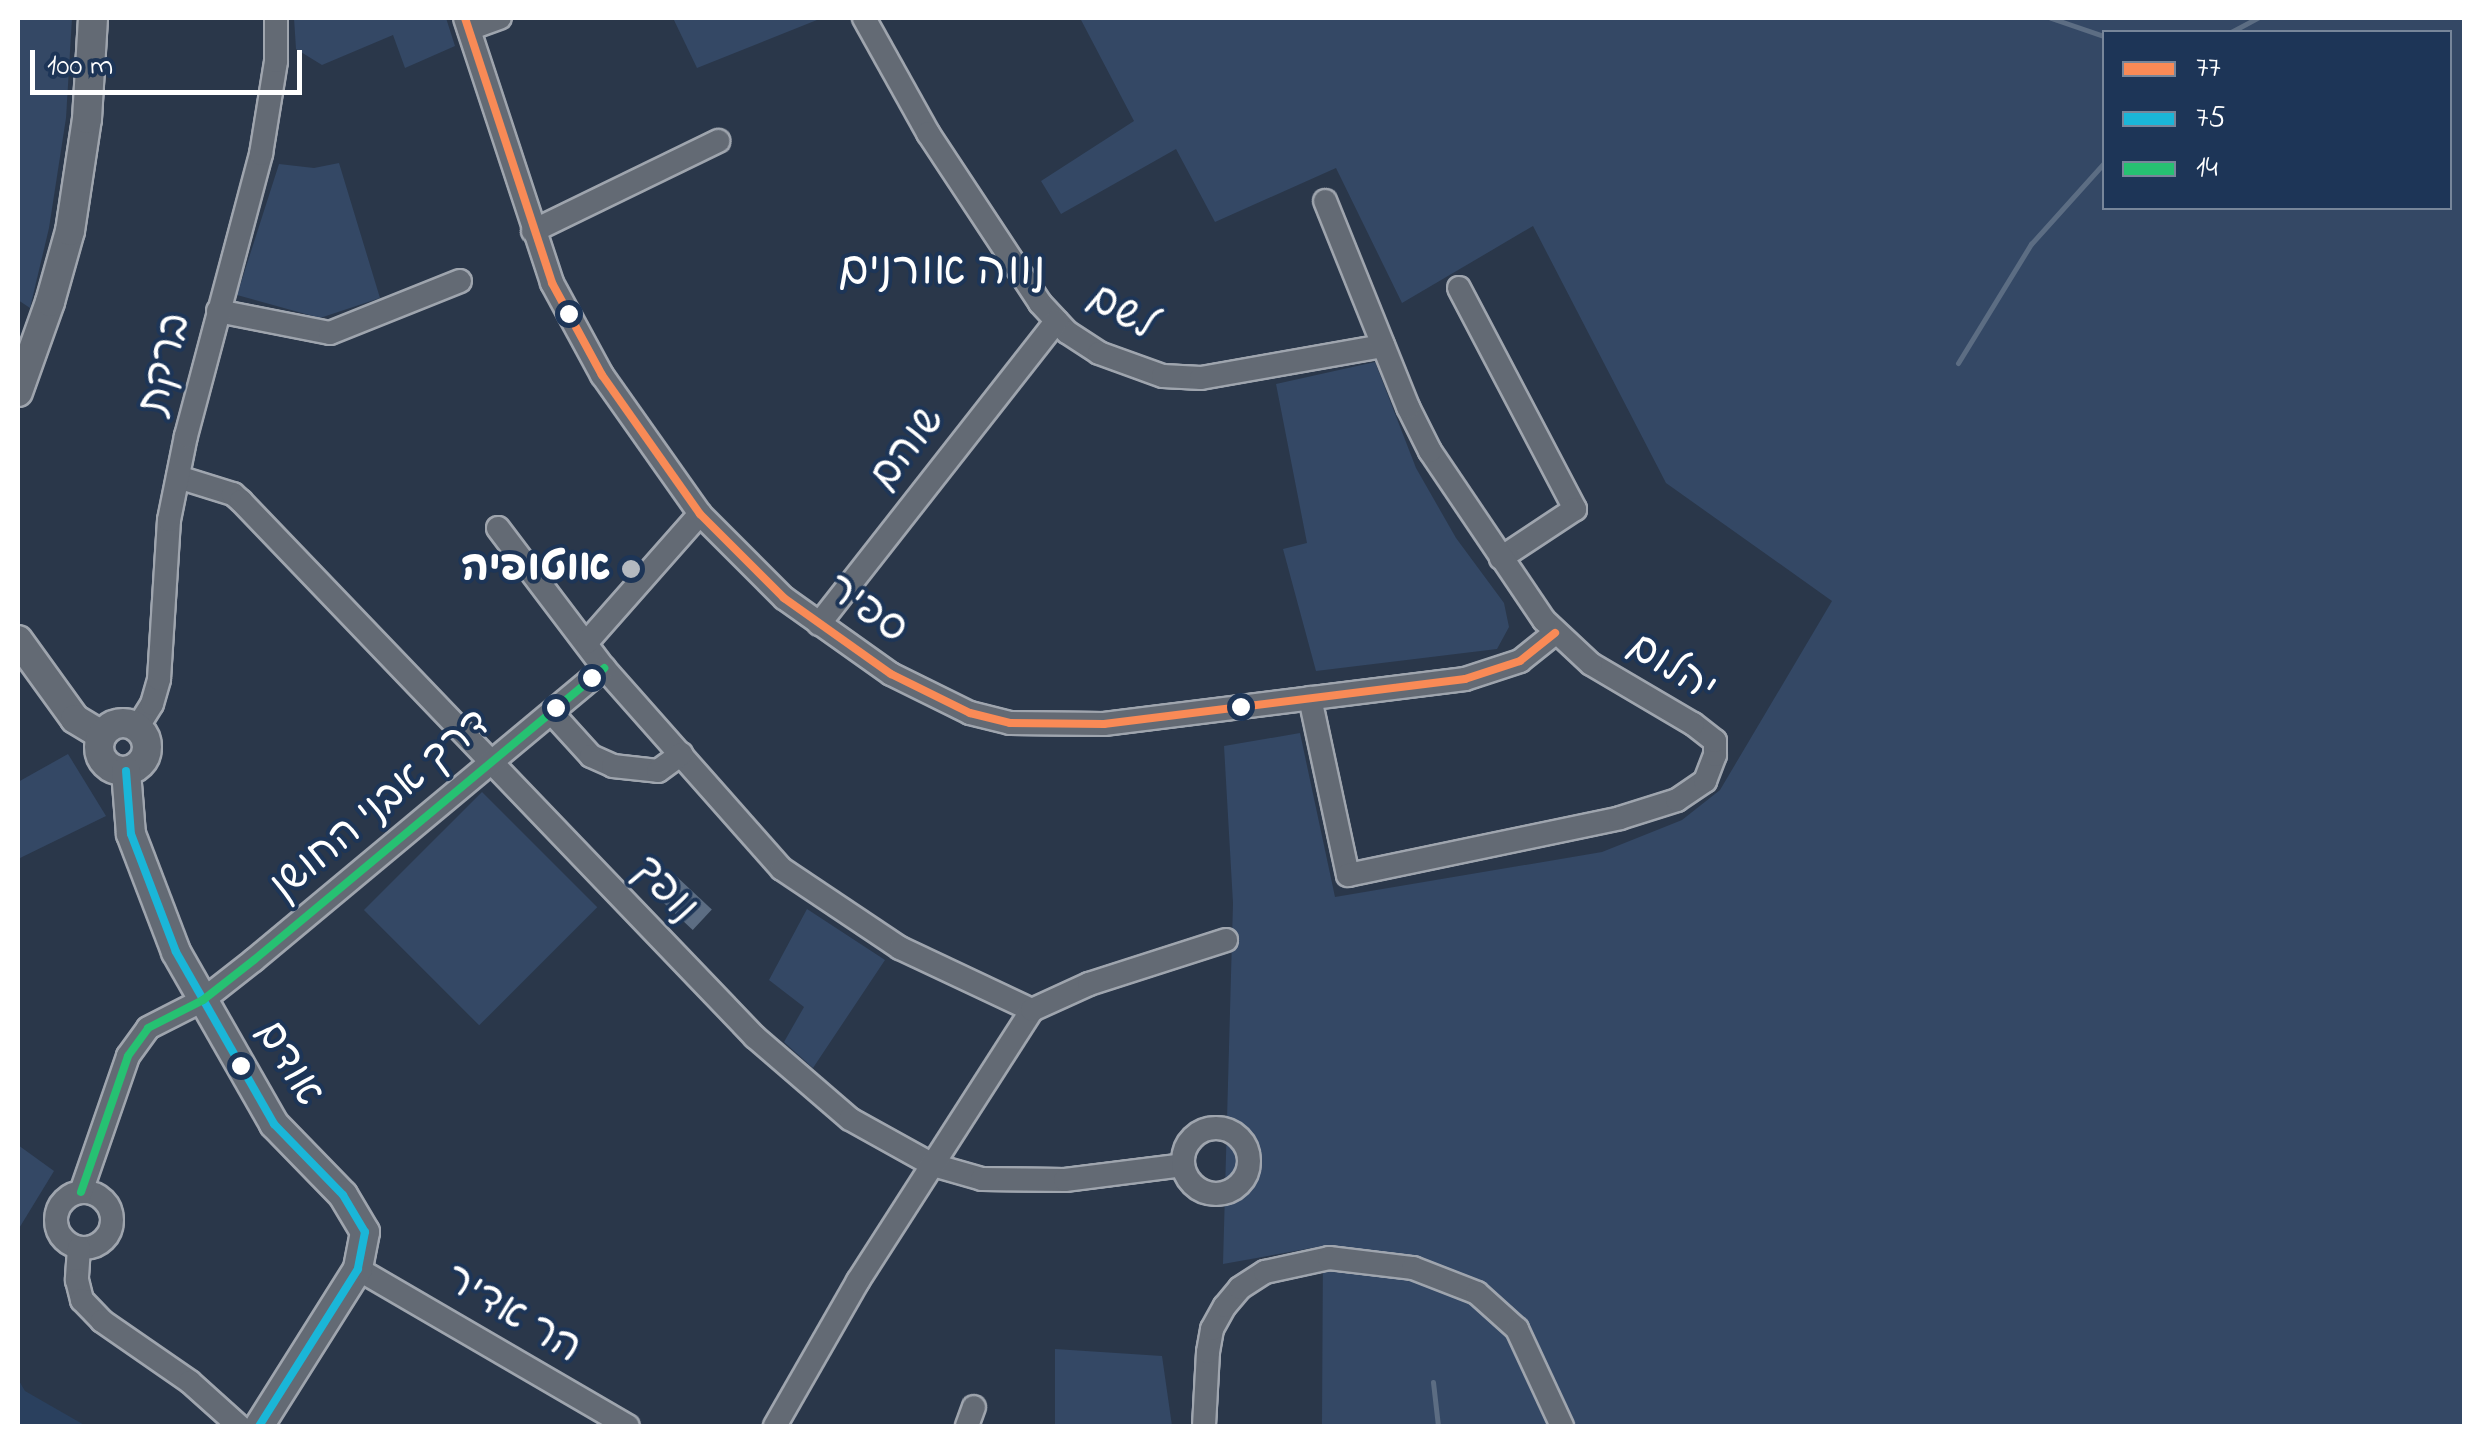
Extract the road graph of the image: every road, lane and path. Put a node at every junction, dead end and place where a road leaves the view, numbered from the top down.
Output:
1 (93, 18) edge
2 (276, 18) edge
3 (500, 18) edge
4 (864, 18) edge
5 (467, 24) edge
6 (718, 141) dead end
7 (1325, 202) dead end
8 (533, 231) junction
9 (460, 280) dead end
10 (1459, 288) dead end
11 (218, 311) junction
12 (1057, 321) junction
13 (1384, 346) junction
14 (18, 392) edge
15 (178, 478) junction
16 (700, 514) junction
17 (498, 528) dead end
18 (1501, 558) junction
19 (819, 624) junction
20 (1556, 633) junction
21 (18, 640) edge
22 (588, 642) junction
23 (604, 668) junction
24 (1310, 698) junction
25 (552, 712) junction
26 (138, 728) junction
27 (102, 735) junction
28 (681, 754) junction
29 (490, 766) junction
30 (126, 771) junction
31 (1226, 940) dead end
32 (203, 1000) junction
33 (1032, 1010) junction
34 (932, 1165) junction
35 (1183, 1165) dead end
36 (80, 1192) junction
37 (79, 1248) junction
38 (358, 1270) junction
39 (239, 1426) edge
40 (259, 1426) edge
41 (628, 1426) edge
42 (775, 1426) edge
43 (1204, 1426) edge
44 (1562, 1426) edge

1 - 14 street
2 - 11 street, ברקת
3 - 5 street
4 - 12 street, לשם
5 - 8 street, ספיר
6 - 8 street
7 - 13 street, יהלום
8 - 16 street, ספיר
9 - 11 street
10 - 18 street
11 - 15 street, ברקת
12 - 13 street, לשם
12 - 19 street, שוהם
13 - 18 street, יהלום
15 - 26 street, ברקת
15 - 29 street, נופך
16 - 19 street, ספיר
16 - 22 street
17 - 22 street
18 - 20 street, יהלום
19 - 24 street, ספיר
20 - 24 street, ספיר
20 - 24 street, יהלום
21 - 27 street
22 - 23 street
23 - 25 street, דרך אבני החושן
23 - 28 street
25 - 28 street
25 - 29 street, דרך אבני החושן
26 - 27 street
26 - 30 street
27 - 30 street
28 - 33 street
29 - 32 street, דרך אבני החושן
29 - 34 street, נופך
30 - 32 street, אודם
31 - 33 street
32 - 36 street, דרך אבני החושן
32 - 38 street, אודם
33 - 34 street
34 - 35 street, נופך
34 - 42 street
36 - 37 street
36 - 37 street
37 - 39 street
38 - 40 street
38 - 41 street, הר אדיר
43 - 44 street

